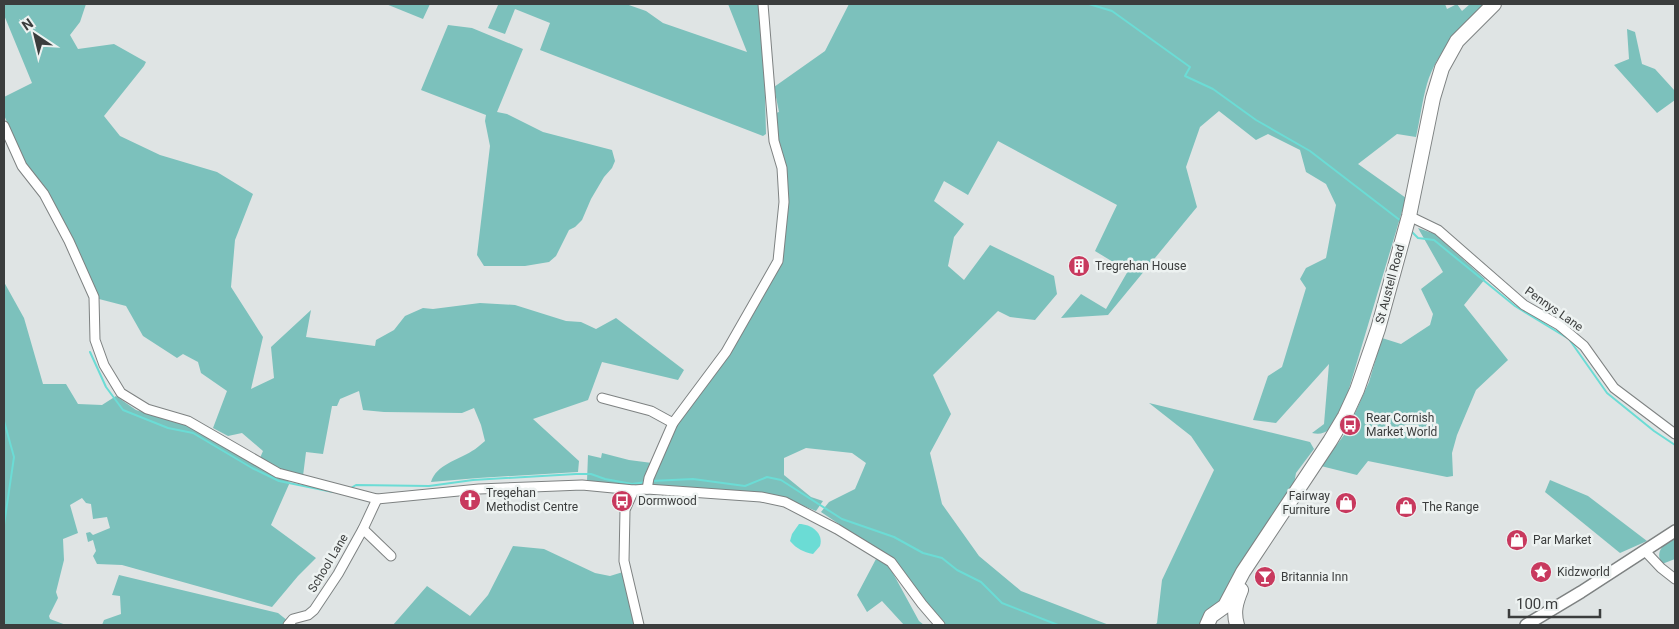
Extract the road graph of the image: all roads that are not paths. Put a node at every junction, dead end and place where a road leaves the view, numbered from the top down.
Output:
1 (762, 4) edge
2 (1494, 4) edge
3 (4, 126) edge
4 (1409, 216) junction
5 (602, 398) dead end
6 (673, 423) junction
7 (1675, 434) edge
8 (648, 484) junction
9 (634, 490) junction
10 (377, 499) junction
11 (363, 528) junction
12 (1675, 531) edge
13 (1645, 551) junction
14 (1256, 555) junction
15 (391, 556) dead end
16 (1675, 579) edge
17 (1216, 613) junction
18 (1236, 623) edge
19 (288, 625) edge
20 (639, 625) edge
21 (940, 625) edge
22 (1207, 625) edge
23 (1526, 625) edge

1 - 6 street
2 - 4 highway, St Austell Road
3 - 10 street
4 - 7 street, Pennys Lane
4 - 14 highway, St Austell Road
5 - 6 street
6 - 8 street
8 - 9 street
8 - 21 street
9 - 10 street
9 - 20 street
10 - 11 street, School Lane
11 - 15 street
11 - 19 street, School Lane
12 - 13 main road
13 - 16 street
13 - 23 main road
14 - 17 highway
14 - 18 highway
17 - 18 highway
17 - 22 highway

